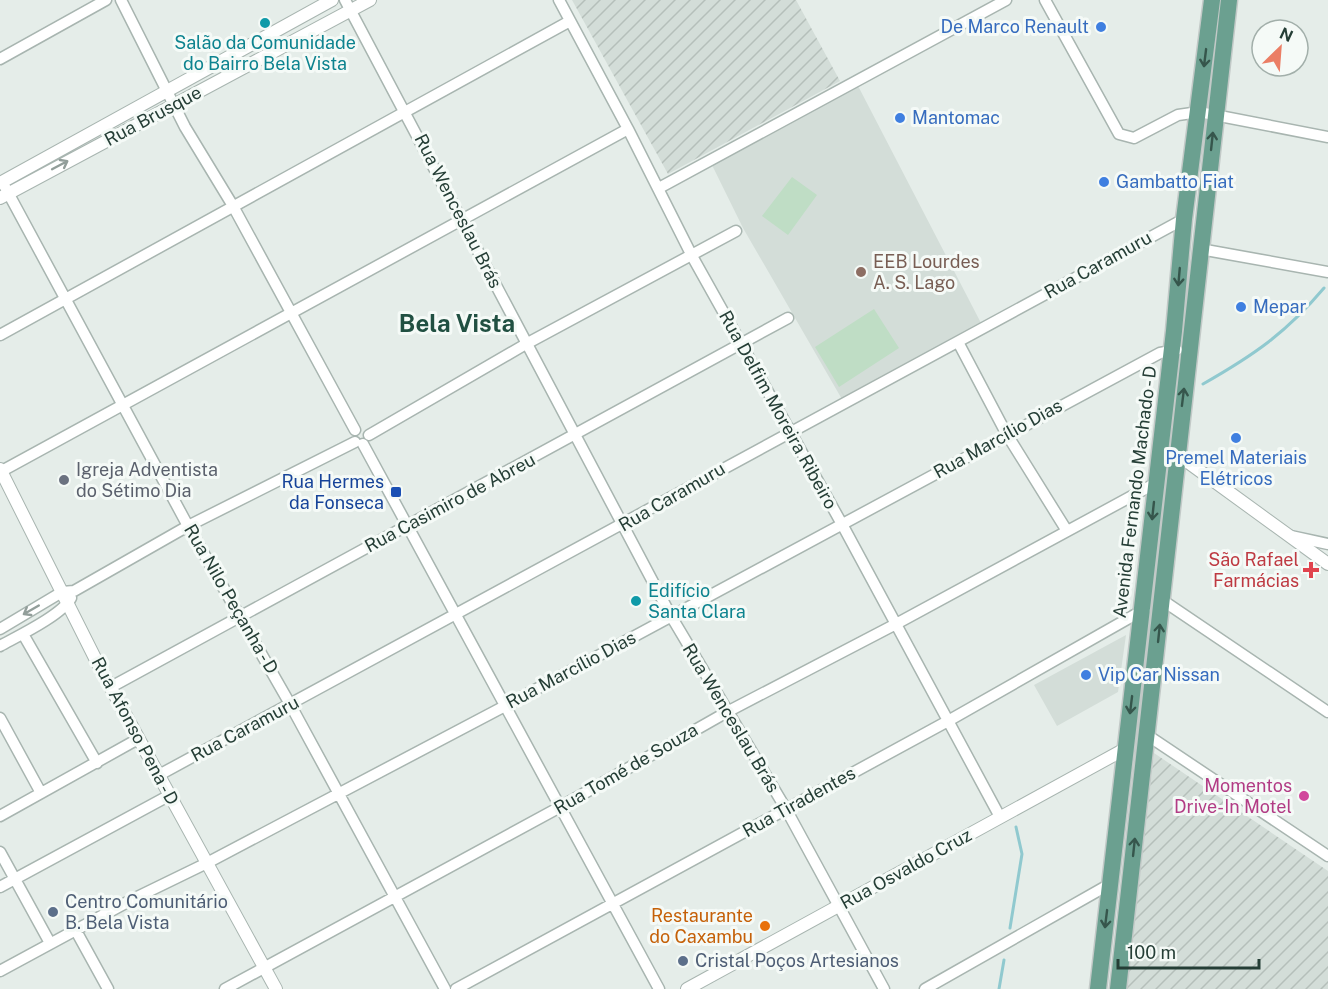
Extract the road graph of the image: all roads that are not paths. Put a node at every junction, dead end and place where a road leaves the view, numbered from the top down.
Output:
1 (106, 0) edge
2 (121, 0) edge
3 (332, 0) edge
4 (370, 0) edge
5 (559, 0) edge
6 (1006, 0) edge
7 (1045, 0) edge
8 (1212, 0) edge
9 (1229, 0) edge
10 (348, 5) edge
11 (570, 21) junction
12 (0, 58) edge
13 (168, 91) junction
14 (174, 104) junction
15 (406, 111) junction
16 (1206, 113) junction
17 (628, 129) junction
18 (1327, 133) edge
19 (2, 187) edge
20 (659, 188) junction
21 (233, 206) junction
22 (1184, 219) junction
23 (464, 220) junction
24 (736, 231) dead end
25 (1200, 249) junction
26 (692, 256) junction
27 (1328, 272) edge
28 (66, 298) junction
29 (291, 314) junction
30 (788, 318) dead end
31 (0, 335) edge
32 (958, 342) junction
33 (526, 344) junction
34 (741, 345) junction
35 (1180, 350) junction
36 (123, 404) junction
37 (789, 431) junction
38 (1006, 433) junction
39 (577, 435) junction
40 (362, 440) junction
41 (1160, 453) junction
42 (1177, 455) junction
43 (0, 471) edge
44 (1156, 483) junction
45 (188, 526) junction
46 (407, 526) junction
47 (623, 526) junction
48 (843, 526) junction
49 (1068, 531) junction
50 (1290, 536) junction
51 (1328, 544) edge
52 (1328, 564) edge
53 (68, 596) junction
54 (1162, 600) junction
55 (1141, 612) junction
56 (241, 616) junction
57 (456, 616) junction
58 (671, 616) junction
59 (896, 624) junction
60 (0, 629) edge
61 (23, 634) junction
62 (0, 646) edge
63 (111, 687) junction
64 (290, 704) junction
65 (505, 706) junction
66 (727, 712) junction
67 (1328, 712) edge
68 (0, 718) edge
69 (948, 721) junction
70 (1147, 735) junction
71 (138, 739) junction
72 (1125, 749) junction
73 (97, 763) junction
74 (159, 775) junction
75 (41, 793) junction
76 (338, 794) junction
77 (170, 795) junction
78 (560, 807) junction
79 (786, 809) junction
80 (0, 816) edge
81 (1000, 817) junction
82 (0, 852) edge
83 (1328, 856) edge
84 (207, 863) junction
85 (14, 880) junction
86 (1110, 884) junction
87 (0, 887) edge
88 (394, 897) junction
89 (613, 904) junction
90 (839, 906) junction
91 (75, 929) junction
92 (50, 943) junction
93 (264, 968) junction
94 (0, 971) edge
95 (108, 989) edge
96 (225, 989) edge
97 (276, 989) edge
98 (445, 989) edge
99 (456, 989) edge
100 (659, 989) edge
101 (687, 989) edge
102 (884, 989) edge
103 (925, 989) edge
104 (1098, 989) edge
105 (1118, 989) edge

1 - 12 street
2 - 13 street
3 - 13 street, Rua Brusque
4 - 10 street, Rua Brusque
5 - 11 street, Rua Delfim Moreira Ribeiro
6 - 20 street
7 - 16 street
8 -> 16 main road, Avenida Fernando Machado - D
9 - 16 main road, Avenida Fernando Machado - D
10 - 14 street, Rua Brusque
10 - 15 street, Rua Wenceslau Brás
11 - 15 street
11 - 17 street, Rua Delfim Moreira Ribeiro
13 - 14 street
13 - 19 street, Rua Brusque
19 -> 14 street, Rua Brusque
14 - 21 street
15 - 21 street
15 - 23 street, Rua Wenceslau Brás
16 - 18 street
16 - 22 main road, Avenida Fernando Machado - D
25 -> 16 main road, Avenida Fernando Machado - D
17 - 20 street, Rua Delfim Moreira Ribeiro
17 - 23 street
19 - 28 street, Rua Nilo Peçanha - D
20 - 26 street, Rua Delfim Moreira Ribeiro
21 - 28 street
21 - 29 street
22 - 32 street, Rua Caramuru
22 -> 35 main road, Avenida Fernando Machado - D
23 - 29 street
23 - 33 street, Rua Wenceslau Brás
24 - 26 street
25 - 27 street
25 - 35 main road, Avenida Fernando Machado - D
26 - 33 street
26 - 34 street, Rua Delfim Moreira Ribeiro
28 - 31 street
28 - 36 street, Rua Nilo Peçanha - D
29 - 36 street
29 - 40 street
30 - 34 street, Rua Casimiro de Abreu
32 - 37 street, Rua Caramuru
32 - 38 street
33 - 39 street, Rua Wenceslau Brás
33 - 40 street
34 - 37 street, Rua Delfim Moreira Ribeiro
34 - 39 street, Rua Casimiro de Abreu
35 - 38 street, Rua Marcílio Dias
35 - 41 main road, Avenida Fernando Machado - D
42 -> 35 main road, Avenida Fernando Machado - D
36 - 43 street
36 - 45 street, Rua Nilo Peçanha - D
37 - 47 street, Rua Caramuru
37 - 48 street, Rua Delfim Moreira Ribeiro
38 - 48 street, Rua Marcílio Dias
38 - 49 street
39 - 46 street, Rua Casimiro de Abreu
39 - 47 street, Rua Wenceslau Brás
40 - 45 street
40 - 46 street
41 - 42 street
41 - 44 main road, Avenida Fernando Machado - D
42 - 50 street
42 - 54 main road, Avenida Fernando Machado - D
43 - 53 street, Rua Afonso Pena - D
44 - 49 street, Rua Tomé de Souza
44 -> 55 main road, Avenida Fernando Machado - D
45 - 53 street
45 - 56 street, Rua Nilo Peçanha - D
46 - 56 street, Rua Casimiro de Abreu
46 - 57 street
47 - 57 street, Rua Caramuru
47 - 58 street, Rua Wenceslau Brás
48 - 58 street, Rua Marcílio Dias
48 - 59 street, Rua Delfim Moreira Ribeiro
49 - 59 street, Rua Tomé de Souza
50 - 51 street
50 - 52 street
53 -> 60 street
53 - 61 street
53 - 63 street, Rua Afonso Pena - D
54 - 55 street, Rua Tiradentes
54 - 67 street
70 -> 54 main road, Avenida Fernando Machado - D
55 - 69 street, Rua Tiradentes
55 -> 72 main road, Avenida Fernando Machado - D
56 - 63 street, Rua Casimiro de Abreu
56 - 64 street, Rua Nilo Peçanha - D
57 - 64 street, Rua Caramuru
57 - 65 street
58 - 65 street, Rua Marcílio Dias
58 - 66 street, Rua Wenceslau Brás
59 - 66 street, Rua Tomé de Souza
59 - 69 street, Rua Delfim Moreira Ribeiro
61 - 62 street
61 - 73 street
63 - 71 street, Rua Afonso Pena - D
64 - 74 street, Rua Caramuru
64 - 76 street, Rua Nilo Peçanha - D
65 - 76 street, Rua Marcílio Dias
65 - 78 street
66 - 78 street, Rua Tomé de Souza
66 - 79 street, Rua Wenceslau Brás
68 - 75 street
69 - 79 street, Rua Tiradentes
69 - 81 street, Rua Delfim Moreira Ribeiro
70 - 83 street
105 -> 70 main road, Avenida Fernando Machado - D
71 - 73 street
71 - 74 street, Rua Afonso Pena - D
72 - 81 street, Rua Osvaldo Cruz
72 - 86 main road, Avenida Fernando Machado - D
73 - 75 street
74 - 77 street, Rua Afonso Pena - D
75 - 80 street
76 - 84 street, Rua Marcílio Dias
76 - 88 street, Rua Nilo Peçanha - D
77 - 84 street, Rua Afonso Pena - D
77 - 85 street
78 - 88 street, Rua Tomé de Souza
78 - 89 street
79 - 89 street, Rua Tiradentes
79 - 90 street, Rua Wenceslau Brás
81 - 90 street, Rua Osvaldo Cruz
82 - 85 street
84 - 91 street, Rua Marcílio Dias
84 - 93 street, Rua Afonso Pena - D
85 - 87 street
85 - 92 street
86 - 103 street
86 -> 104 main road, Avenida Fernando Machado - D
88 - 93 street, Rua Tomé de Souza
88 - 98 street, Rua Nilo Peçanha - D
89 - 99 street, Rua Tiradentes
89 - 100 street
90 - 101 street, Rua Osvaldo Cruz
90 - 102 street, Rua Wenceslau Brás
91 - 92 street, Rua Marcílio Dias
91 - 95 street
92 - 94 street, Rua Marcílio Dias
93 - 96 street, Rua Tomé de Souza
93 - 97 street, Rua Afonso Pena - D

